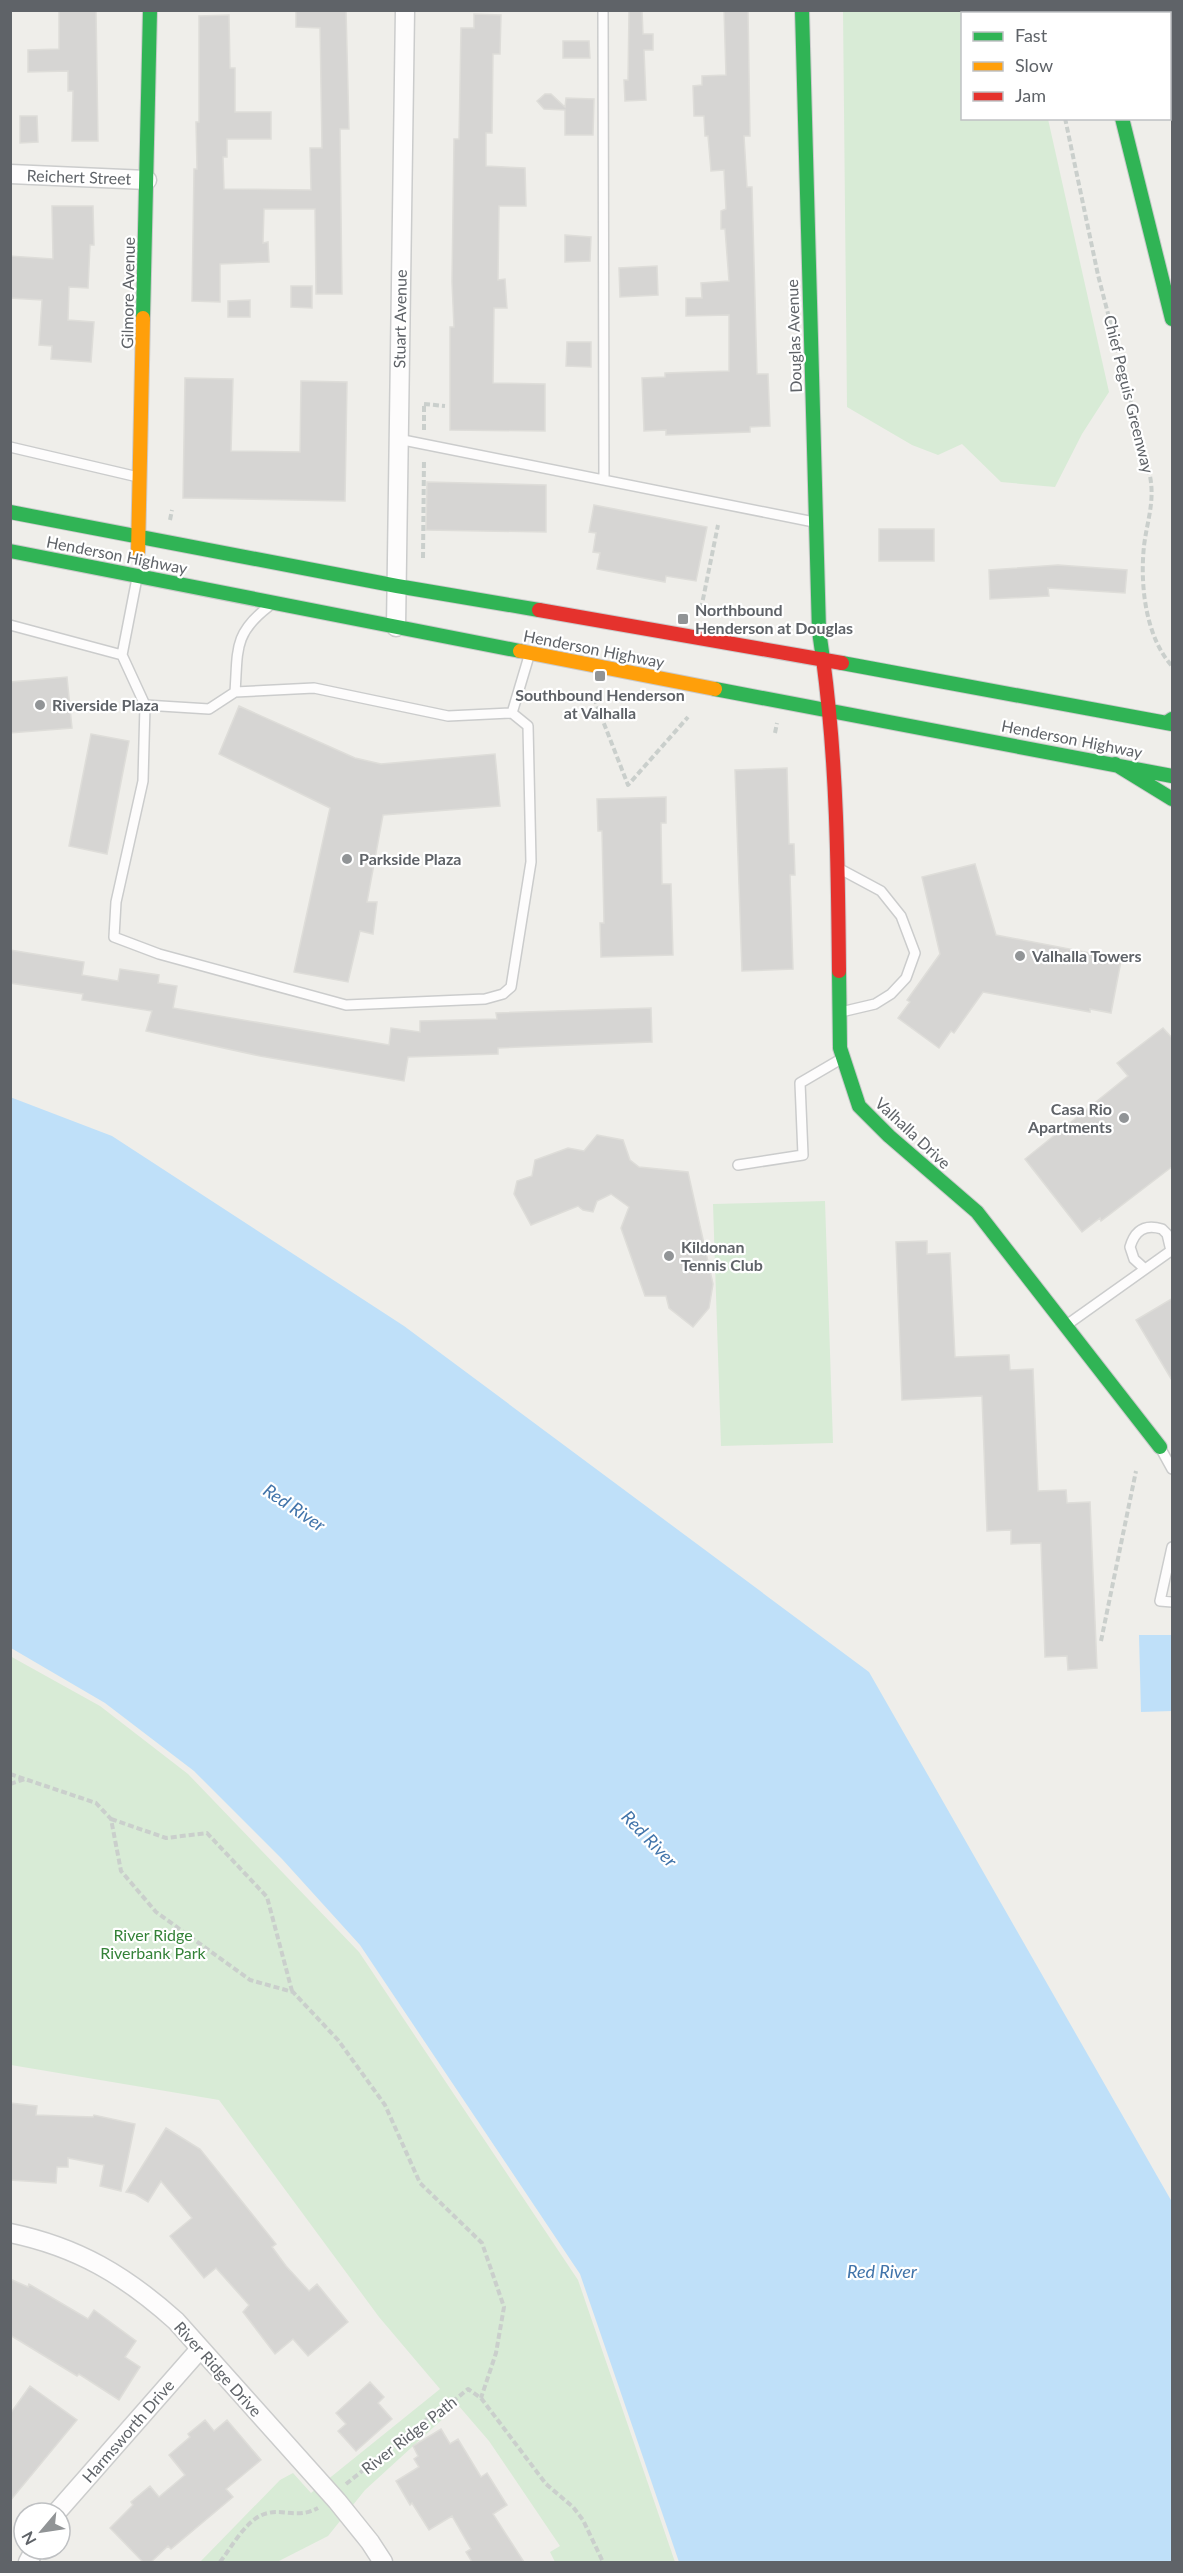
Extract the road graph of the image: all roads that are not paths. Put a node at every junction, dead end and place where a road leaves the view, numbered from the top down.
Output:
1 (150, 10) edge
2 (405, 10) edge
3 (603, 10) edge
4 (802, 10) edge
5 (1123, 120) edge
6 (10, 174) edge
7 (147, 180) junction
8 (1173, 319) edge
9 (398, 439) junction
10 (10, 447) edge
11 (140, 478) junction
12 (604, 480) junction
13 (10, 512) edge
14 (816, 522) junction
15 (139, 537) junction
16 (10, 551) edge
17 (138, 576) junction
18 (396, 586) junction
19 (273, 603) junction
20 (10, 625) edge
21 (396, 627) junction
22 (530, 654) junction
23 (122, 655) junction
24 (823, 661) junction
25 (235, 692) junction
26 (145, 705) junction
27 (830, 712) junction
28 (512, 713) junction
29 (1170, 722) edge
30 (1115, 765) junction
31 (1173, 776) edge
32 (1173, 799) edge
33 (838, 868) junction
34 (838, 1013) junction
35 (843, 1058) junction
36 (738, 1165) dead end
37 (1172, 1250) edge
38 (1145, 1269) junction
39 (1066, 1325) junction
40 (1166, 1448) edge
41 (1173, 1469) edge
42 (1173, 1547) edge
43 (1173, 1602) edge
44 (10, 2233) edge
45 (200, 2349) junction
46 (67, 2501) edge
47 (382, 2562) edge

1 - 7 main road, Gilmore Avenue
2 - 9 street, Stuart Avenue
3 - 12 lane
4 - 14 main road, Douglas Avenue
5 - 8 main road
6 - 7 street, Reichert Street
7 - 11 main road, Gilmore Avenue
9 - 12 lane
9 - 18 street, Stuart Avenue
10 - 11 lane
11 - 15 main road, Gilmore Avenue
12 - 14 lane
13 - 15 main road, Henderson Highway
14 - 24 main road, Douglas Avenue
15 - 17 main road, Gilmore Avenue
15 - 18 main road, Henderson Highway
16 - 17 main road, Henderson Highway
17 - 19 main road, Henderson Highway
17 - 23 lane
18 - 21 street, Stuart Avenue
18 - 24 main road, Henderson Highway
19 - 21 main road, Henderson Highway
19 - 25 lane
20 - 23 lane
21 - 22 main road, Henderson Highway
22 - 27 main road, Henderson Highway
22 - 28 lane
23 - 26 lane
24 - 27 main road, Valhalla Drive
24 - 29 main road, Henderson Highway
25 - 26 lane
25 - 28 lane
26 - 28 lane
27 - 30 main road, Henderson Highway
27 - 33 main road, Valhalla Drive
30 - 31 main road, Henderson Highway
30 - 32 main road
33 - 34 main road, Valhalla Drive
33 - 34 lane
34 - 35 main road, Valhalla Drive
35 - 36 lane
35 - 39 main road, Valhalla Drive
37 - 38 lane
37 - 38 lane
38 - 39 lane
39 - 40 main road, Valhalla Drive
40 - 41 lane
42 - 43 lane
44 - 45 street, River Ridge Drive
45 - 46 street, Harmsworth Drive
45 - 47 street, River Ridge Drive

